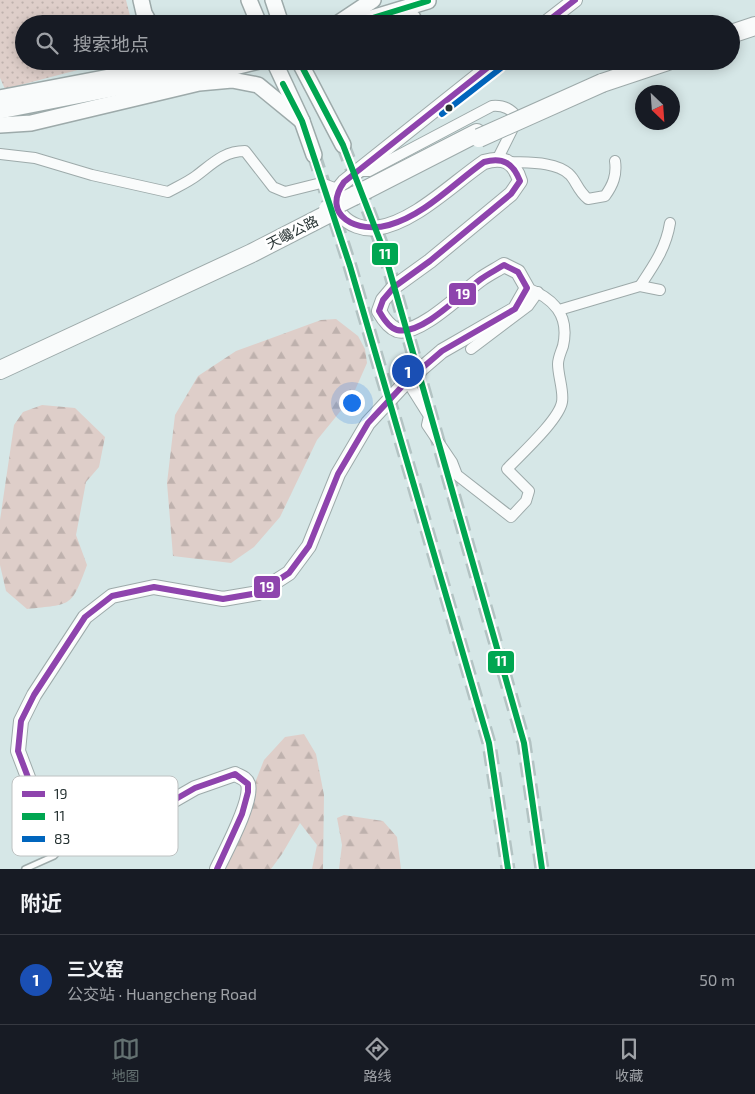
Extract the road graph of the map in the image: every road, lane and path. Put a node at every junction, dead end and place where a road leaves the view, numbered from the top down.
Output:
1 (141, 0) edge
2 (273, 0) edge
3 (373, 0) edge
4 (428, 0) edge
5 (575, 0) edge
6 (250, 1) edge
7 (145, 15) edge
8 (255, 15) edge
9 (278, 15) edge
10 (350, 15) edge
11 (380, 15) edge
12 (416, 15) edge
13 (556, 15) edge
14 (755, 26) edge
15 (740, 31) edge
16 (755, 32) edge
17 (740, 37) edge
18 (146, 70) edge
19 (222, 70) edge
20 (278, 70) edge
21 (303, 70) edge
22 (485, 70) edge
23 (630, 70) edge
24 (638, 70) edge
25 (601, 81) junction
26 (0, 98) edge
27 (0, 110) edge
28 (302, 121) junction
29 (0, 125) edge
30 (342, 144) tunnel mouth
31 (0, 154) edge
32 (314, 155) tunnel mouth
33 (504, 160) junction
34 (615, 161) dead end
35 (359, 171) junction
36 (337, 190) junction
37 (329, 211) junction
38 (670, 223) dead end
39 (640, 286) junction
40 (532, 290) junction
41 (660, 290) dead end
42 (559, 310) junction
43 (471, 349) dead end
44 (0, 364) edge
45 (0, 370) edge
46 (407, 381) junction
47 (28, 776) edge
48 (178, 798) edge
49 (54, 856) edge
50 (25, 869) edge
51 (217, 869) edge

1 - 7 main road
2 - 9 main road
3 - 10 main road
4 - 11 main road
4 - 12 street
5 - 13 street
6 - 8 main road
14 - 15 highway
16 - 17 highway
18 - 26 main road
19 - 27 main road
20 - 28 main road
21 - 30 main road
22 - 35 street
23 - 25 highway, 天巉公路
24 - 25 highway, 天巉公路
25 - 37 highway, 天巉公路
28 - 29 main road
28 - 32 main road
31 - 36 street
33 - 34 street
33 - 35 street
33 - 36 street
33 - 40 street
35 - 36 street
37 - 44 highway, 天巉公路
37 - 45 highway, 天巉公路
38 - 39 street
39 - 41 street
39 - 42 street
40 - 42 street
40 - 43 street
40 - 46 street
42 - 46 street
46 - 47 street
48 - 51 street
49 - 50 lane

